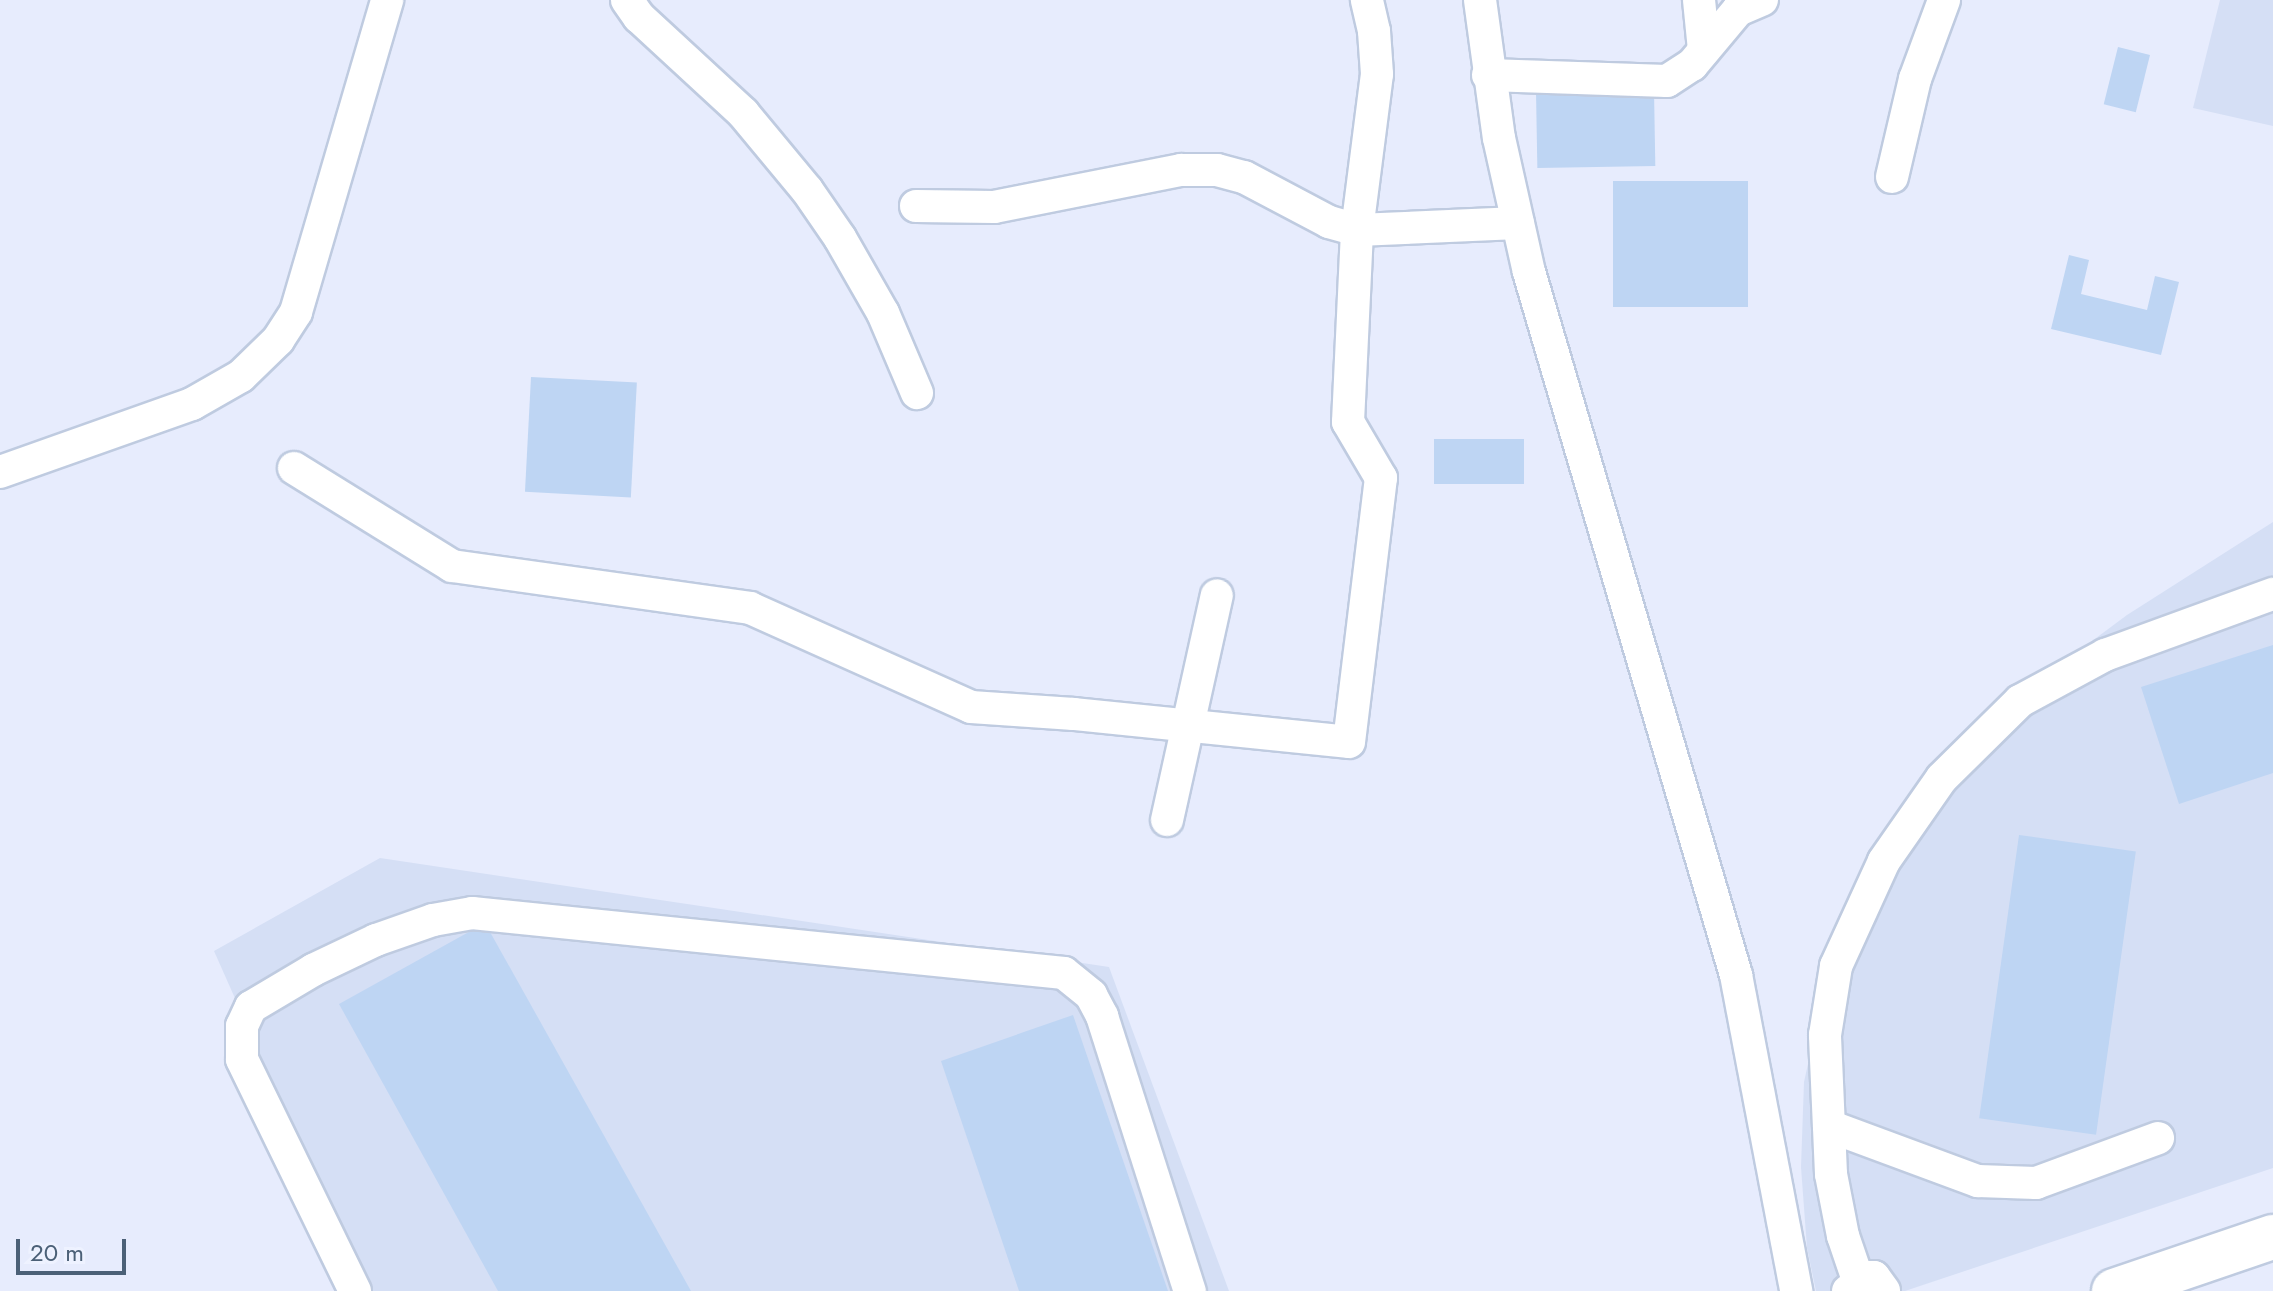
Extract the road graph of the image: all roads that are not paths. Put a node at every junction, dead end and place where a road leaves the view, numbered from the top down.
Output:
1 (387, 0) edge
2 (627, 0) edge
3 (1367, 0) edge
4 (1480, 0) edge
5 (1699, 0) edge
6 (1762, 0) edge
7 (1944, 0) edge
8 (1704, 50) junction
9 (1488, 75) junction
10 (1892, 177) dead end
11 (916, 206) dead end
12 (1518, 223) junction
13 (1357, 230) junction
14 (917, 393) dead end
15 (294, 468) dead end
16 (0, 472) edge
17 (2273, 594) edge
18 (1217, 595) dead end
19 (1189, 727) junction
20 (1167, 820) dead end
21 (1829, 1126) junction
22 (2158, 1138) dead end
23 (2273, 1237) edge
24 (1864, 1287) edge
25 (355, 1291) edge
26 (1190, 1291) edge
27 (1796, 1291) edge
28 (2114, 1291) edge

1 - 16 street
2 - 14 street
3 - 13 street
4 - 9 street
5 - 8 street
6 - 8 street
7 - 10 street
8 - 9 street
9 - 12 street
11 - 13 street
12 - 13 street
12 - 27 street
13 - 19 street
15 - 19 street
17 - 21 street
18 - 19 street
19 - 20 street
21 - 22 street
21 - 24 street
23 - 28 street
25 - 26 street

